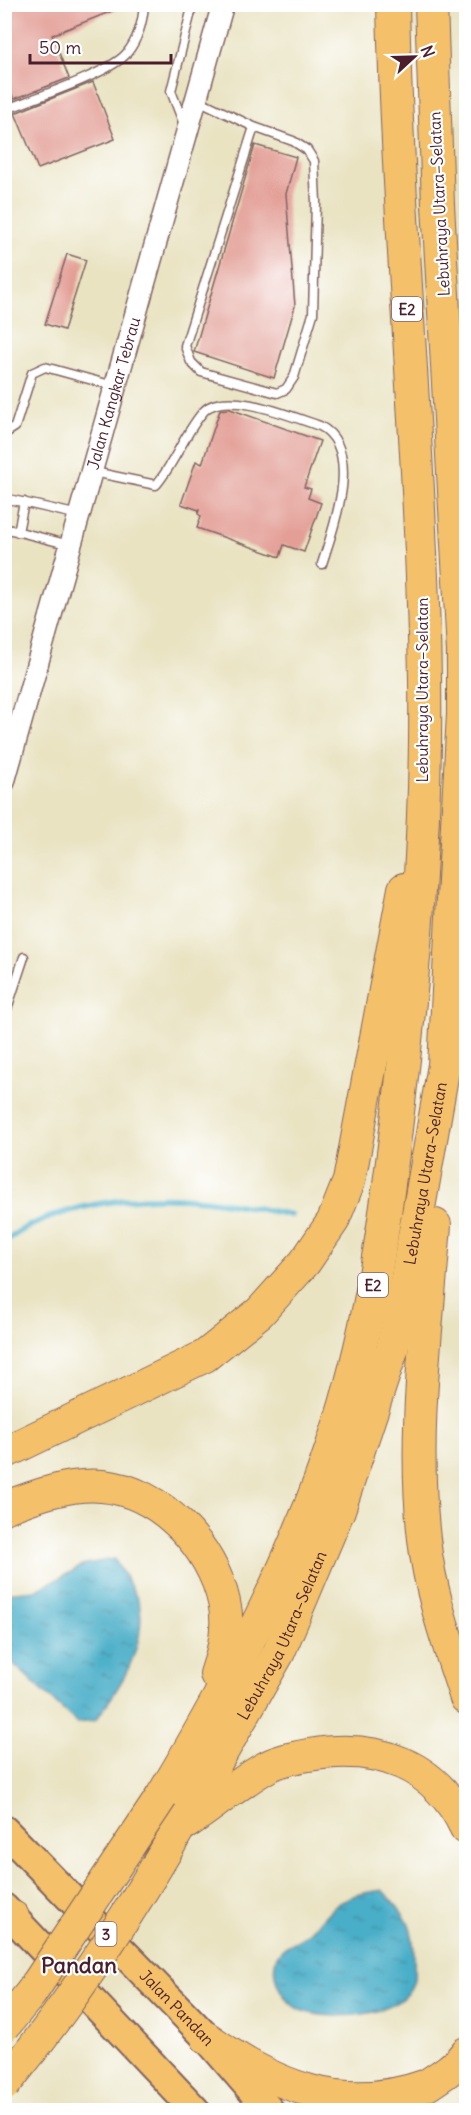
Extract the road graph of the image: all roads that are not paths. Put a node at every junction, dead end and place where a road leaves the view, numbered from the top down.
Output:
1 (144, 4) edge
2 (193, 4) edge
3 (223, 4) edge
4 (393, 4) edge
5 (431, 4) edge
6 (196, 99) junction
7 (4, 110) edge
8 (254, 127) junction
9 (187, 133) junction
10 (117, 387) junction
11 (4, 434) edge
12 (94, 472) junction
13 (4, 498) edge
14 (24, 502) junction
15 (78, 515) junction
16 (4, 528) edge
17 (18, 532) junction
18 (70, 545) junction
19 (322, 564) dead end
20 (4, 782) edge
21 (421, 818) junction
22 (24, 957) dead end
23 (4, 1018) edge
24 (444, 1065) junction
25 (4, 1453) edge
26 (4, 1508) edge
27 (466, 1698) edge
28 (206, 1722) junction
29 (466, 1828) edge
30 (4, 1830) edge
31 (174, 1838) junction
32 (7, 1912) edge
33 (4, 2026) edge
34 (207, 2038) junction
35 (466, 2053) edge
36 (4, 2085) edge
37 (195, 2110) edge
38 (269, 2110) edge

1 - 7 lane
2 - 9 lane
3 - 6 street, Jalan Kangkar Tebrau
4 - 21 highway, Lebuhraya Utara–Selatan / E2
5 - 24 highway, Lebuhraya Utara–Selatan / E2
6 - 8 lane
6 - 9 street, Jalan Kangkar Tebrau
8 - 8 lane
9 - 10 street, Jalan Kangkar Tebrau
10 - 11 lane
10 - 12 street, Jalan Kangkar Tebrau
12 - 15 street, Jalan Kangkar Tebrau
12 - 19 lane
13 - 14 lane
14 - 15 lane
14 - 17 lane
15 - 18 street, Jalan Kangkar Tebrau
16 - 17 lane
17 - 18 lane
18 - 20 street, Jalan Kangkar Tebrau
21 - 25 highway
21 - 28 highway, Lebuhraya Utara–Selatan / E2
22 - 23 lane
24 - 27 highway
24 - 31 highway, Lebuhraya Utara–Selatan / E2
26 - 28 highway
28 - 33 highway, Lebuhraya Utara–Selatan / E2, bridge
29 - 31 highway
30 - 34 highway, Jalan Pandan / 3
31 - 36 highway, Lebuhraya Utara–Selatan, bridge
32 - 37 highway
34 - 35 highway
34 - 38 highway, Jalan Pandan / 3

